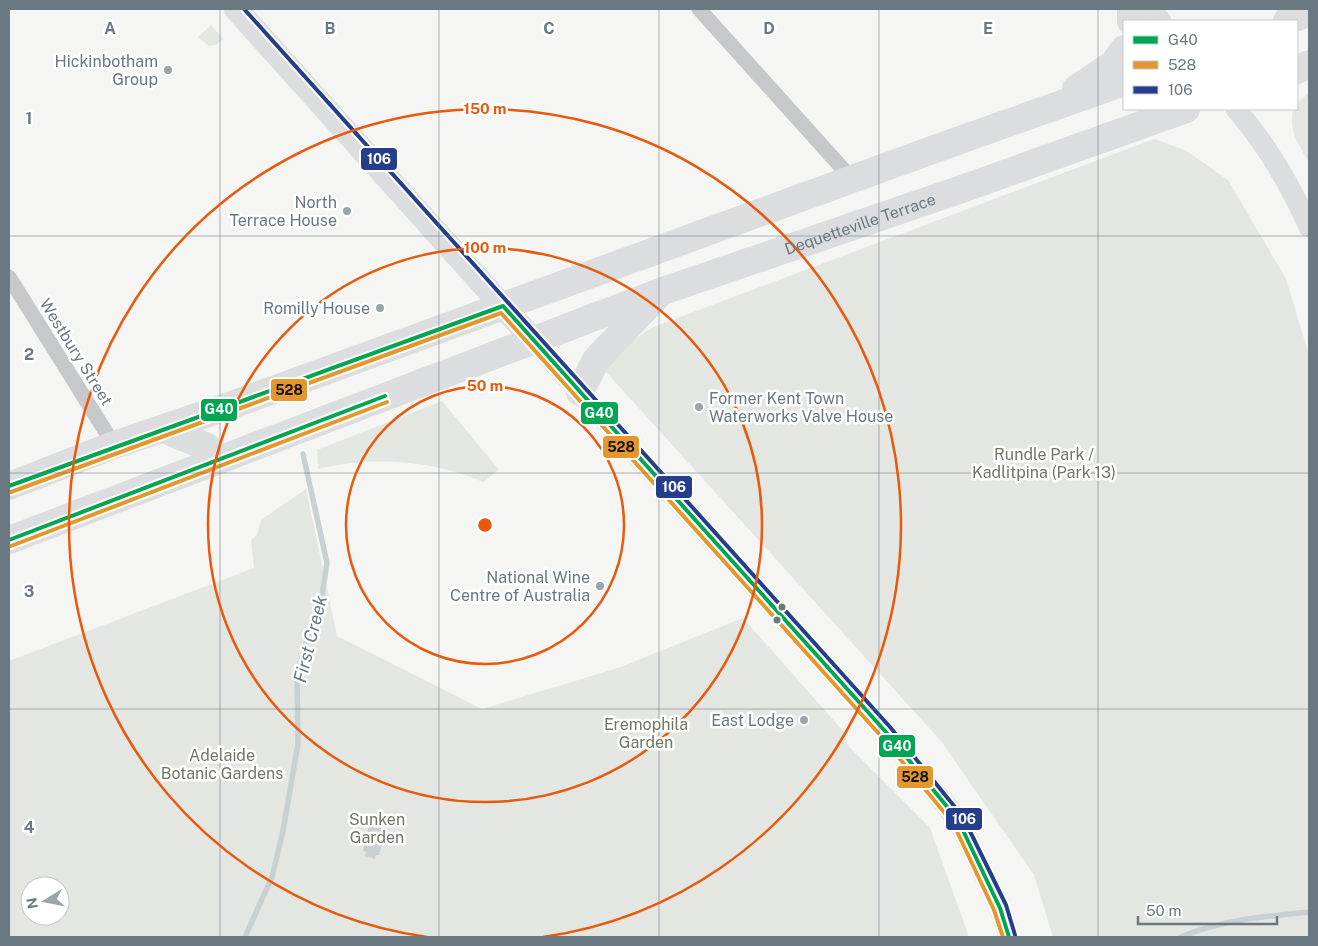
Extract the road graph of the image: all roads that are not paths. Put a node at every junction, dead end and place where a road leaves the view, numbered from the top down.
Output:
1 (236, 9) edge
2 (699, 9) edge
3 (1150, 9) edge
4 (1309, 12) edge
5 (1160, 20) edge
6 (1289, 20) edge
7 (1123, 50) edge
8 (1123, 82) edge
9 (1183, 110) edge
10 (1237, 110) edge
11 (1041, 112) junction
12 (852, 179) junction
13 (870, 219) junction
14 (1309, 227) edge
15 (9, 277) edge
16 (660, 292) junction
17 (503, 306) junction
18 (533, 340) junction
19 (580, 392) junction
20 (164, 429) junction
21 (114, 445) junction
22 (218, 459) junction
23 (9, 486) edge
24 (9, 540) edge
25 (1008, 937) edge

1 - 17 main road
2 - 12 street
3 - 5 main road
4 - 6 highway
7 - 11 highway
8 - 11 highway
9 - 13 highway, Dequetteville Terrace
10 - 14 main road
11 - 12 highway
12 - 13 highway
12 - 17 highway
13 - 16 highway, Dequetteville Terrace
15 - 21 street, Westbury Street
16 - 18 highway, Dequetteville Terrace
16 - 19 highway
17 - 18 main road
17 - 20 highway
18 - 19 main road
18 - 22 highway, Dequetteville Terrace
19 - 25 main road
20 - 21 highway
20 - 22 highway
21 - 23 highway
22 - 24 highway, Dequetteville Terrace

